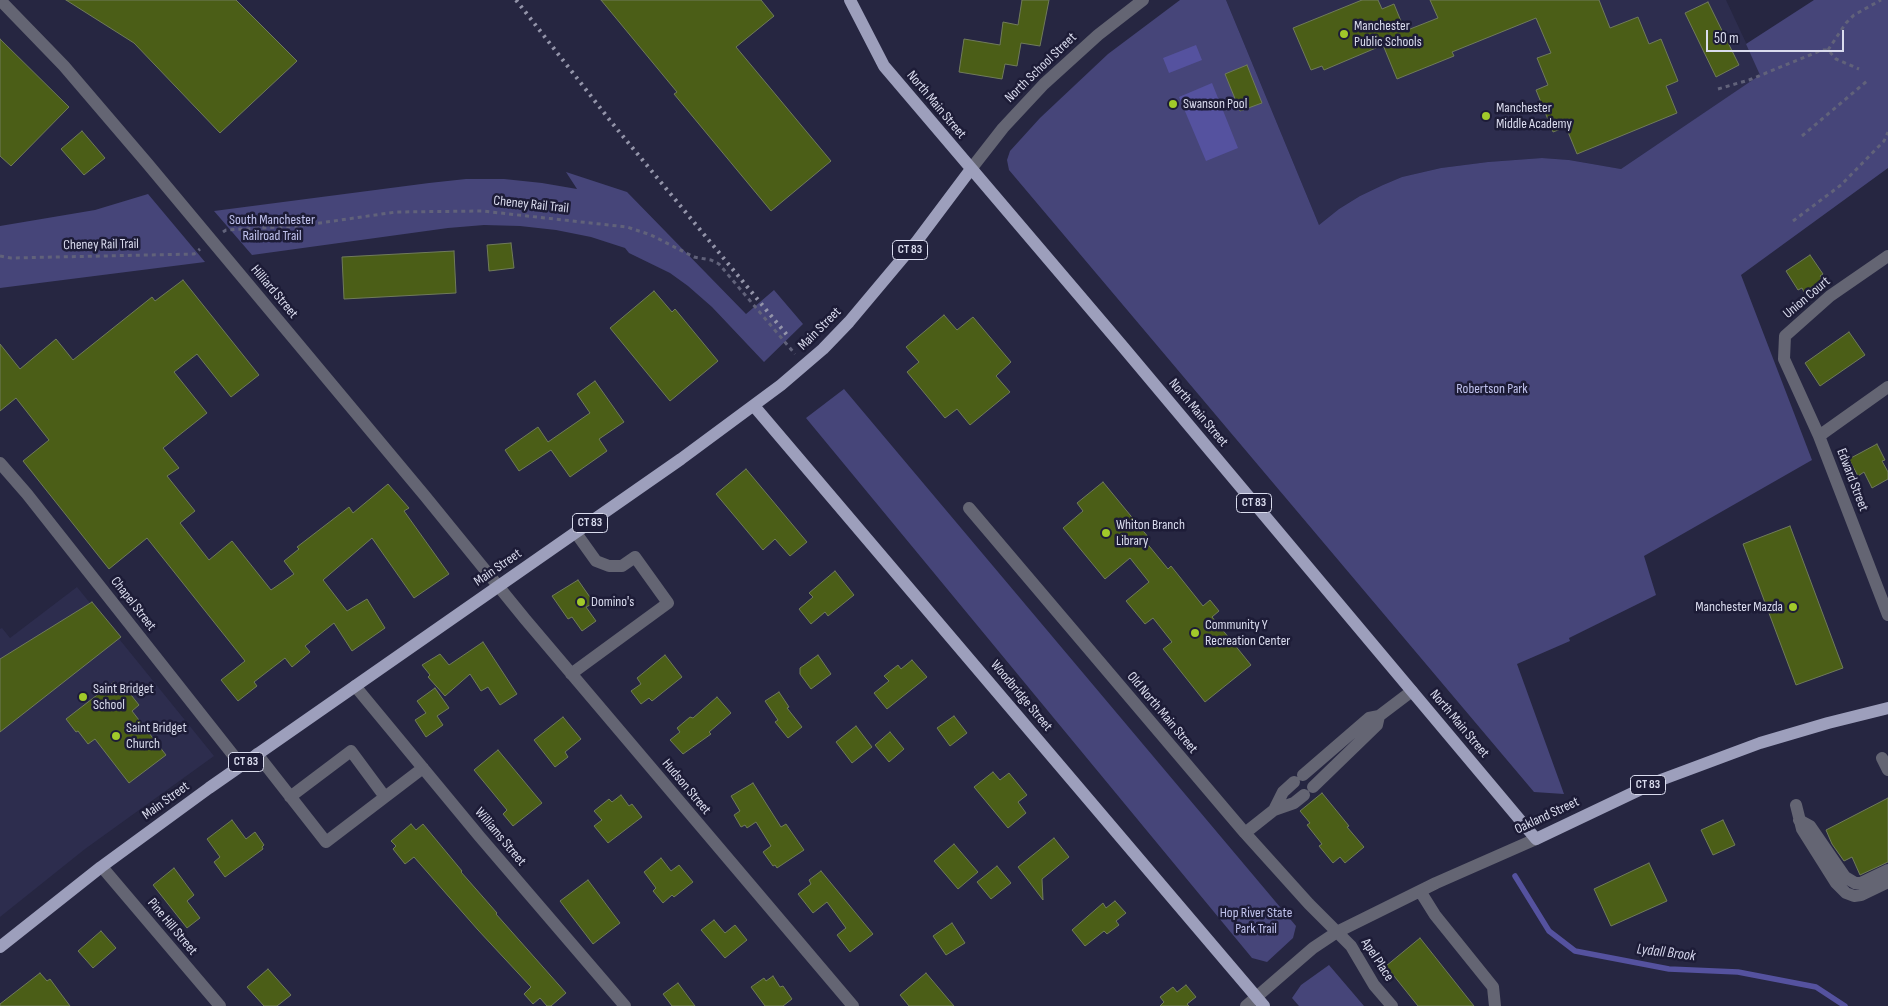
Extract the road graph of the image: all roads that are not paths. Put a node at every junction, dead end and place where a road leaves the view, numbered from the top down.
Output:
1 (0, 0) edge
2 (850, 0) edge
3 (1143, 0) edge
4 (971, 169) junction
5 (1888, 256) edge
6 (1888, 387) edge
7 (754, 406) junction
8 (1819, 436) junction
9 (0, 463) edge
10 (969, 508) dead end
11 (576, 533) junction
12 (499, 586) junction
13 (1888, 614) edge
14 (571, 674) junction
15 (355, 686) junction
16 (1412, 691) junction
17 (1888, 708) edge
18 (1379, 716) junction
19 (257, 754) junction
20 (1882, 758) dead end
21 (241, 765) junction
22 (422, 768) junction
23 (1888, 770) edge
24 (290, 797) junction
25 (386, 797) junction
26 (1796, 805) dead end
27 (1274, 810) junction
28 (1799, 820) junction
29 (1245, 833) junction
30 (1536, 838) junction
31 (102, 867) junction
32 (1888, 870) edge
33 (1888, 882) edge
34 (1420, 891) junction
35 (1337, 932) junction
36 (0, 947) edge
37 (1261, 1002) edge
38 (220, 1006) edge
39 (625, 1006) edge
40 (853, 1006) edge
41 (1246, 1006) edge
42 (1392, 1006) edge
43 (1495, 1006) edge

1 - 12 street, Hilliard Street
2 - 4 main road, North Main Street
3 - 4 street, North School Street
4 - 7 main road, Main Street / CT 83
4 - 16 main road, North Main Street / CT 83
5 - 8 street, Union Court
6 - 8 street
7 - 11 main road, Main Street / CT 83
7 - 37 main road, Woodbridge Street
8 - 13 street, Edward Street
9 - 21 street, Chapel Street
10 - 29 street, Old North Main Street
11 - 12 main road, Main Street / CT 83
11 - 14 street
12 - 14 street, Hudson Street
12 - 15 main road, Main Street / CT 83
14 - 40 street, Hudson Street
15 - 19 main road, Main Street / CT 83
15 - 22 street, Williams Street
16 - 18 street
16 - 30 main road, North Main Street / CT 83
17 - 30 main road, Oakland Street / CT 83
18 - 27 street
18 - 27 street
19 - 21 main road, Main Street / CT 83
19 - 24 street
20 - 23 street
21 - 31 main road, Main Street / CT 83
22 - 25 street
22 - 39 street, Williams Street
24 - 25 street
24 - 25 street
26 - 28 street
27 - 29 street
28 - 32 street
28 - 33 street
29 - 35 street, Old North Main Street
30 - 34 street, Oakland Street
31 - 36 main road, Main Street / CT 83
31 - 38 street, Pine Hill Street
34 - 35 street, Oakland Street
34 - 43 street
35 - 37 street, Oakland Street
35 - 42 street, Apel Place
37 - 41 street, Oakland Street

